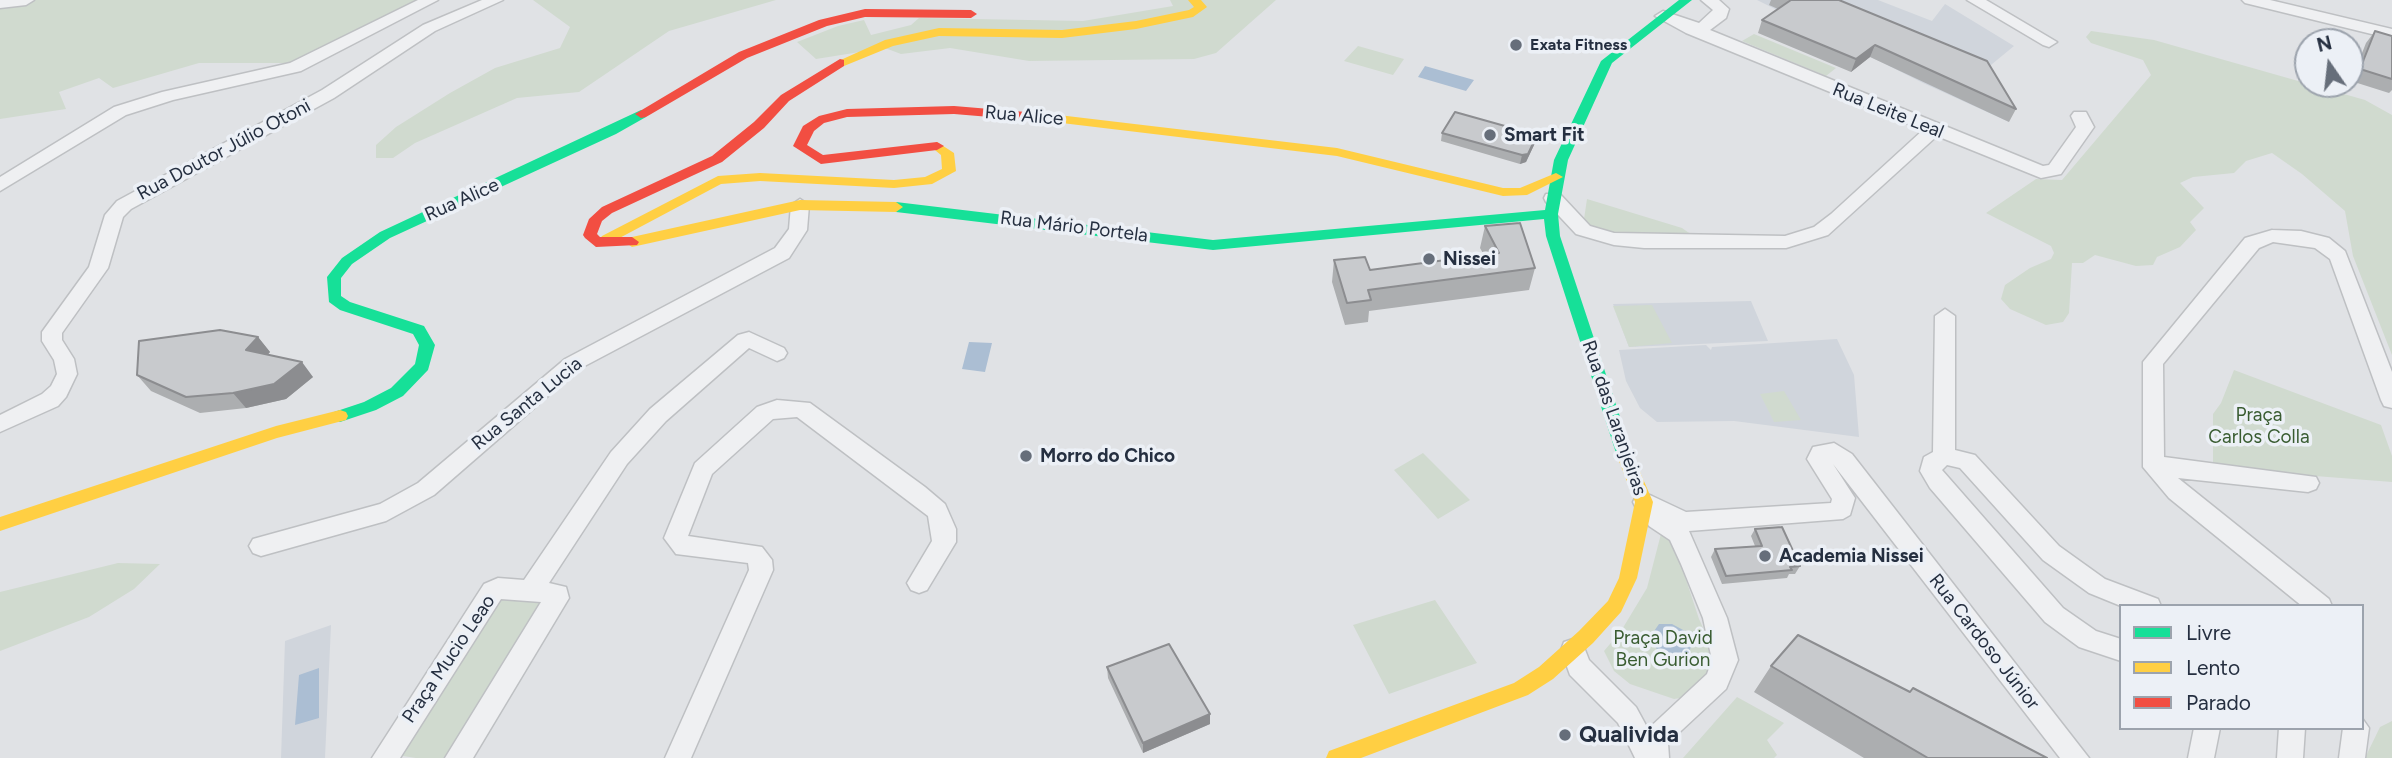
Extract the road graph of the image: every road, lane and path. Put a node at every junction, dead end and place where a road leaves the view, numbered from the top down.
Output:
1 (26, 0) edge
2 (430, 0) edge
3 (495, 0) edge
4 (1176, 0) edge
5 (1194, 0) edge
6 (1686, 0) edge
7 (1709, 0) edge
8 (1975, 0) edge
9 (2250, 0) edge
10 (0, 4) edge
11 (981, 15) dead end
12 (1066, 16) dead end
13 (1663, 16) junction
14 (1692, 30) junction
15 (2392, 34) edge
16 (2049, 42) dead end
17 (2080, 116) dead end
18 (1934, 129) junction
19 (1556, 177) junction
20 (0, 185) edge
21 (1503, 192) junction
22 (800, 205) junction
23 (1552, 206) junction
24 (664, 207) junction
25 (1503, 217) junction
26 (670, 234) junction
27 (600, 243) junction
28 (1945, 316) dead end
29 (777, 353) dead end
30 (2392, 400) edge
31 (0, 424) edge
32 (1944, 456) junction
33 (2154, 467) junction
34 (2308, 483) dead end
35 (1643, 512) junction
36 (0, 524) edge
37 (1681, 528) junction
38 (261, 546) dead end
39 (919, 583) dead end
40 (530, 591) junction
41 (2143, 604) edge
42 (2318, 604) edge
43 (2119, 649) edge
44 (1573, 650) junction
45 (1546, 673) junction
46 (1592, 683) junction
47 (2207, 730) edge
48 (2292, 730) edge
49 (2357, 730) edge
50 (1394, 747) edge
51 (385, 758) edge
52 (458, 758) edge
53 (678, 758) edge
54 (1336, 758) edge
55 (1649, 758) edge
56 (1656, 758) edge
57 (2076, 758) edge
58 (2201, 758) edge
59 (2290, 758) edge
60 (2352, 758) edge

1 - 10 street
2 - 20 street
3 - 31 street, Rua Doutor Júlio Otoni
4 - 12 street
5 - 27 street
6 - 13 street, Rua das Laranjeiras
7 - 14 street
8 - 16 street
9 - 15 street
11 - 36 street, Rua Alice
13 - 14 street, Rua Leite Leal
13 - 19 street, Rua das Laranjeiras
14 - 18 street, Rua Leite Leal
17 - 18 street, Rua Leite Leal
18 - 23 street
19 - 21 street, Rua Alice
19 - 23 street, Rua das Laranjeiras
21 - 24 street, Rua Alice
21 - 25 street
22 - 25 street, Rua Mário Portela
22 - 26 street, Rua Mário Portela
22 - 38 street, Rua Santa Lucia
23 - 25 street, Rua Mário Portela
23 - 35 street, Rua das Laranjeiras
24 - 26 street
24 - 27 street, Rua Alice
26 - 27 street, Rua Mário Portela
28 - 32 street
29 - 40 street
30 - 33 street
32 - 41 street
32 - 43 street
33 - 34 street
33 - 42 street
35 - 37 street
35 - 44 street, Rua das Laranjeiras
37 - 56 street
37 - 57 street, Rua Cardoso Júnior
39 - 53 street
40 - 51 street, Praça Mucio Leao
40 - 52 street
44 - 45 street, Rua das Laranjeiras
44 - 46 street
45 - 46 street
45 - 50 street, Rua das Laranjeiras
46 - 55 street
47 - 58 street
48 - 59 street
49 - 60 street
50 - 54 street, Rua das Laranjeiras

